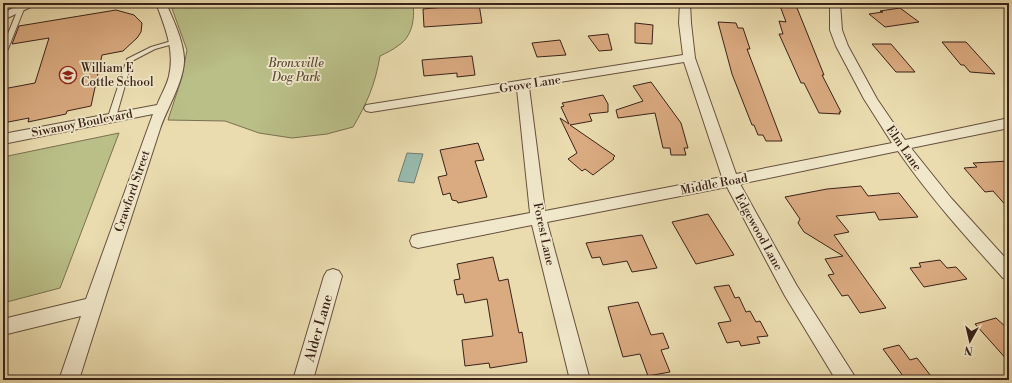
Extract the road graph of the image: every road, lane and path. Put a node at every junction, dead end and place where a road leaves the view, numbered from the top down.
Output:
1 (31, 3) edge
2 (161, 3) edge
3 (685, 3) edge
4 (835, 3) edge
5 (21, 9) junction
6 (3, 18) edge
7 (174, 42) junction
8 (5, 49) dead end
9 (689, 58) junction
10 (523, 85) junction
11 (161, 108) junction
12 (371, 108) dead end
13 (112, 117) junction
14 (1009, 123) edge
15 (3, 139) edge
16 (901, 146) junction
17 (731, 181) junction
18 (538, 218) junction
19 (418, 241) dead end
20 (1009, 273) edge
21 (333, 276) dead end
22 (93, 305) junction
23 (3, 327) edge
24 (69, 380) edge
25 (303, 380) edge
26 (580, 380) edge
27 (846, 380) edge

1 - 5 street
2 - 7 street, Crawford Street
3 - 9 street, Edgewood Lane
4 - 16 street, Elm Lane
5 - 6 street
5 - 8 lane
7 - 11 street, Crawford Street
7 - 13 lane
9 - 10 street, Grove Lane
9 - 17 street, Edgewood Lane
10 - 12 street, Grove Lane
10 - 18 street, Forest Lane
11 - 13 street, Siwanoy Boulevard
11 - 22 street, Crawford Street
13 - 15 street, Siwanoy Boulevard
14 - 16 street, Middle Road
16 - 17 street, Middle Road
16 - 20 street, Elm Lane
17 - 18 street, Middle Road
17 - 27 street, Edgewood Lane
18 - 19 street, Middle Road
18 - 26 street, Forest Lane
21 - 25 street, Alder Lane
22 - 23 street
22 - 24 street, Crawford Street

